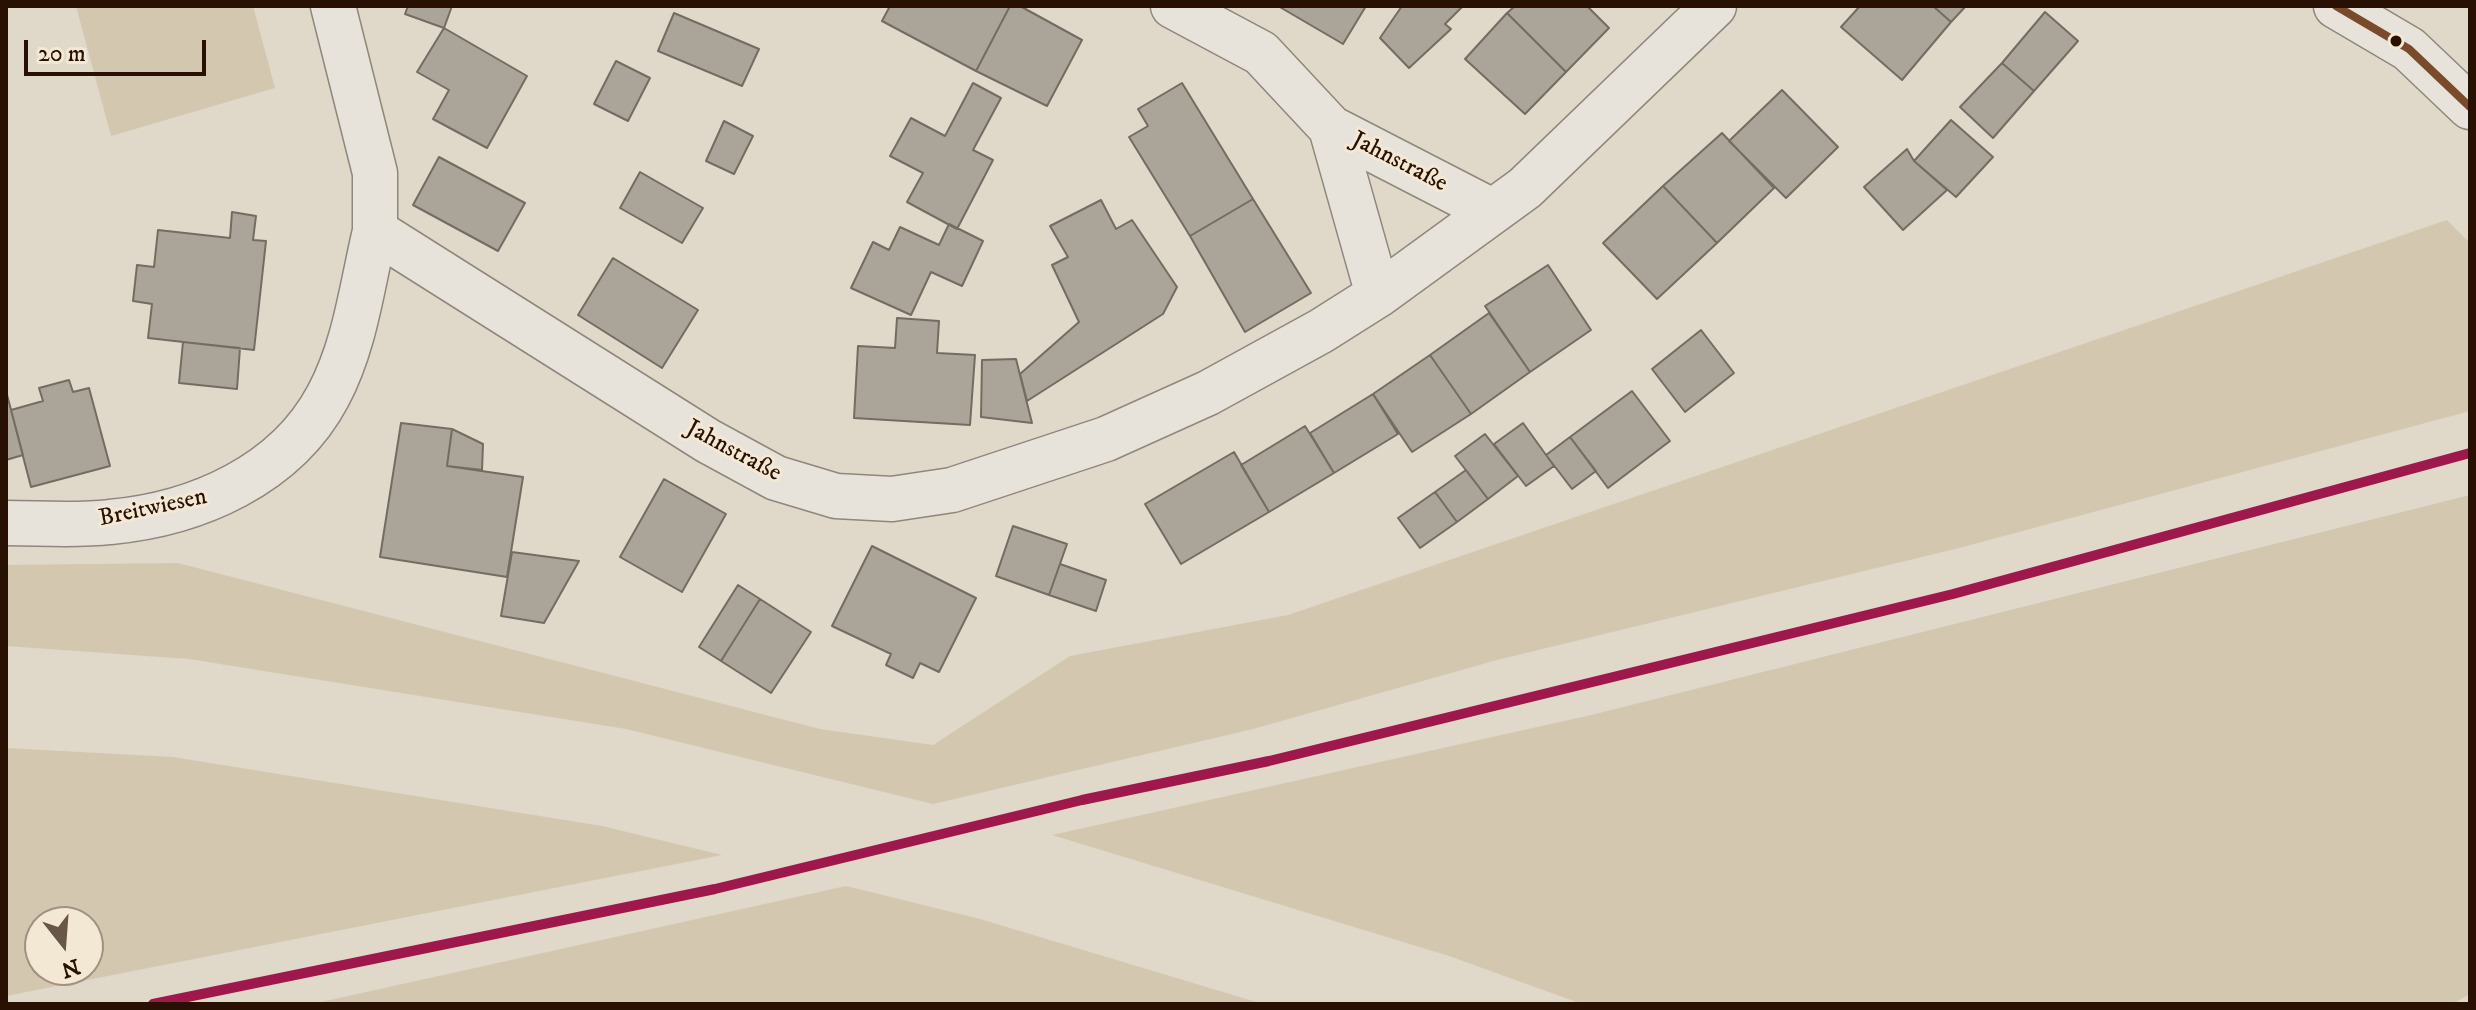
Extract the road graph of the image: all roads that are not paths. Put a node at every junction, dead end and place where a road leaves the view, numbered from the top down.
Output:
1 (333, 6) edge
2 (1173, 6) edge
3 (1714, 6) edge
4 (2336, 6) edge
5 (2470, 107) edge
6 (1331, 128) junction
7 (1492, 211) junction
8 (375, 231) junction
9 (1378, 295) junction
10 (6, 523) edge

1 - 8 street
2 - 6 street
3 - 7 street, Jahnstraße
4 - 5 street
6 - 7 street, Jahnstraße
6 - 9 street, Jahnstraße
7 - 9 street, Jahnstraße
8 - 9 street, Jahnstraße
8 - 10 street, Breitwiesen

